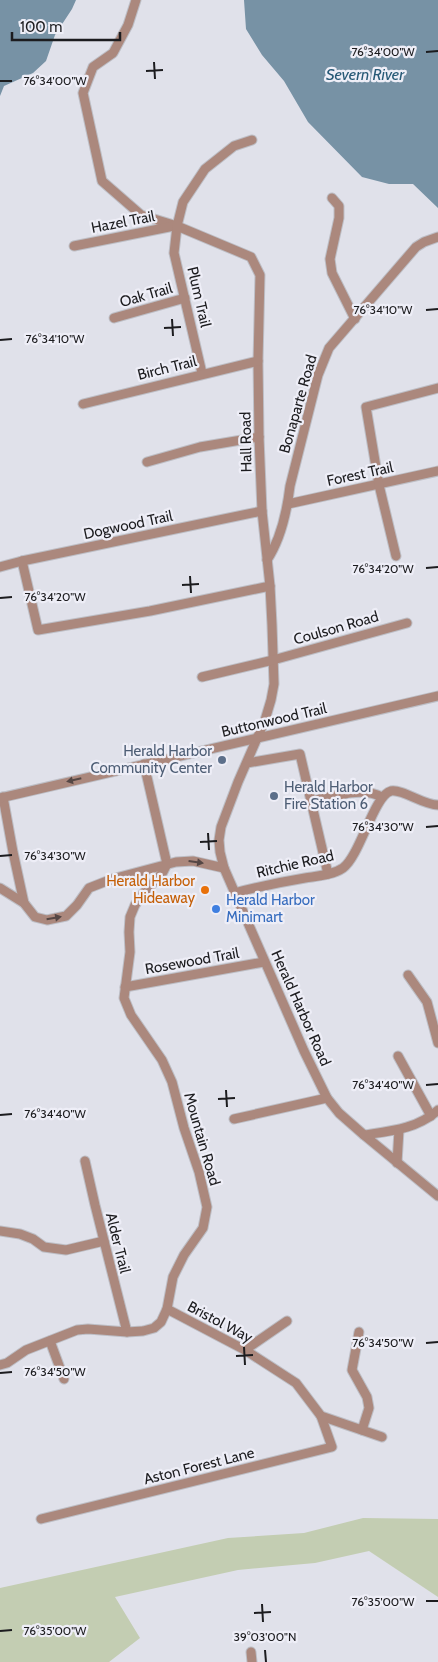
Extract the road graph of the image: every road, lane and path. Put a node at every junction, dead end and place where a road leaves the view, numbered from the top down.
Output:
1 (136, 0) edge
2 (252, 140) dead end
3 (332, 198) dead end
4 (177, 226) junction
5 (438, 237) edge
6 (74, 246) dead end
7 (185, 298) junction
8 (114, 318) dead end
9 (354, 319) junction
10 (258, 360) junction
11 (202, 373) junction
12 (438, 388) edge
13 (83, 404) dead end
14 (259, 437) junction
15 (146, 462) dead end
16 (438, 471) edge
17 (380, 485) junction
18 (288, 504) junction
19 (262, 511) junction
20 (396, 556) dead end
21 (267, 560) junction
22 (22, 561) junction
23 (0, 567) edge
24 (270, 586) junction
25 (407, 622) dead end
26 (274, 660) junction
27 (202, 677) dead end
28 (438, 696) edge
29 (258, 738) junction
30 (247, 763) junction
31 (144, 764) junction
32 (2, 797) edge
33 (382, 797) junction
34 (311, 801) junction
35 (438, 805) edge
36 (167, 864) junction
37 (225, 872) junction
38 (328, 874) junction
39 (0, 888) edge
40 (234, 893) junction
41 (24, 903) junction
42 (264, 962) junction
43 (408, 975) dead end
44 (125, 987) junction
45 (438, 1043) edge
46 (398, 1056) dead end
47 (327, 1098) junction
48 (435, 1113) edge
49 (234, 1119) dead end
50 (399, 1130) junction
51 (364, 1134) junction
52 (86, 1160) dead end
53 (397, 1163) junction
54 (438, 1196) edge
55 (0, 1231) edge
56 (104, 1241) junction
57 (167, 1309) junction
58 (287, 1321) dead end
59 (126, 1332) junction
60 (359, 1332) dead end
61 (50, 1341) junction
62 (245, 1350) junction
63 (0, 1365) edge
64 (64, 1378) dead end
65 (321, 1416) junction
66 (362, 1430) junction
67 (382, 1437) dead end
68 (41, 1519) dead end
69 (251, 1652) dead end
70 (252, 1662) edge

1 - 4 street, Hall Road
2 - 4 street, Plum Trail
3 - 9 street
4 - 6 street, Hazel Trail
4 - 7 street, Plum Trail
4 - 10 street, Hall Road
5 - 9 street, Bonaparte Road
7 - 8 street, Oak Trail
7 - 11 street, Plum Trail
9 - 18 street, Bonaparte Road
10 - 11 street, Birch Trail
10 - 14 street, Hall Road
11 - 13 street, Birch Trail
12 - 17 street
14 - 15 street
14 - 19 street, Hall Road
16 - 17 street, Forest Trail
17 - 18 street, Forest Trail
17 - 20 street
18 - 21 street, Bonaparte Road
19 - 21 street, Hall Road
19 - 22 street, Dogwood Trail
21 - 24 street, Hall Road
22 - 23 street, Dogwood Trail
22 - 24 street
24 - 26 street, Hall Road
25 - 26 street, Coulson Road
26 - 27 street, Coulson Road
26 - 29 street, Hall Road
28 - 29 street, Buttonwood Trail
29 - 30 street, Hall Road
29 - 31 street, Buttonwood Trail
30 - 34 street
30 - 37 street, Hall Road
31 -> 32 street, Buttonwood Trail
31 - 36 street
32 - 41 street
33 - 34 street
33 - 35 street
33 - 38 street, Ritchie Road
34 - 38 street
36 -> 37 street
41 -> 36 street
36 - 44 street, Mountain Road
37 - 40 street, Herald Harbor Road
38 - 40 street, Ritchie Road
39 - 41 street
40 - 42 street, Herald Harbor Road
42 - 44 street, Rosewood Trail
42 - 47 street, Herald Harbor Road
43 - 45 street
44 - 57 street, Mountain Road
46 - 48 street
47 - 49 street
47 - 51 street, Herald Harbor Road
48 - 50 street
50 - 51 street
50 - 53 street
51 - 53 street, Herald Harbor Road
52 - 56 street, Alder Trail
53 - 54 street, Herald Harbor Road
55 - 56 street
56 - 59 street, Alder Trail
57 - 59 street, Mountain Road
57 - 62 street, Bristol Way
58 - 62 street
59 - 61 street, Mountain Road
60 - 66 street
61 - 63 street, Mountain Road
61 - 64 street
62 - 65 street, Bristol Way
65 - 66 street
65 - 68 street, Aston Forest Lane
66 - 67 street
69 - 70 street

